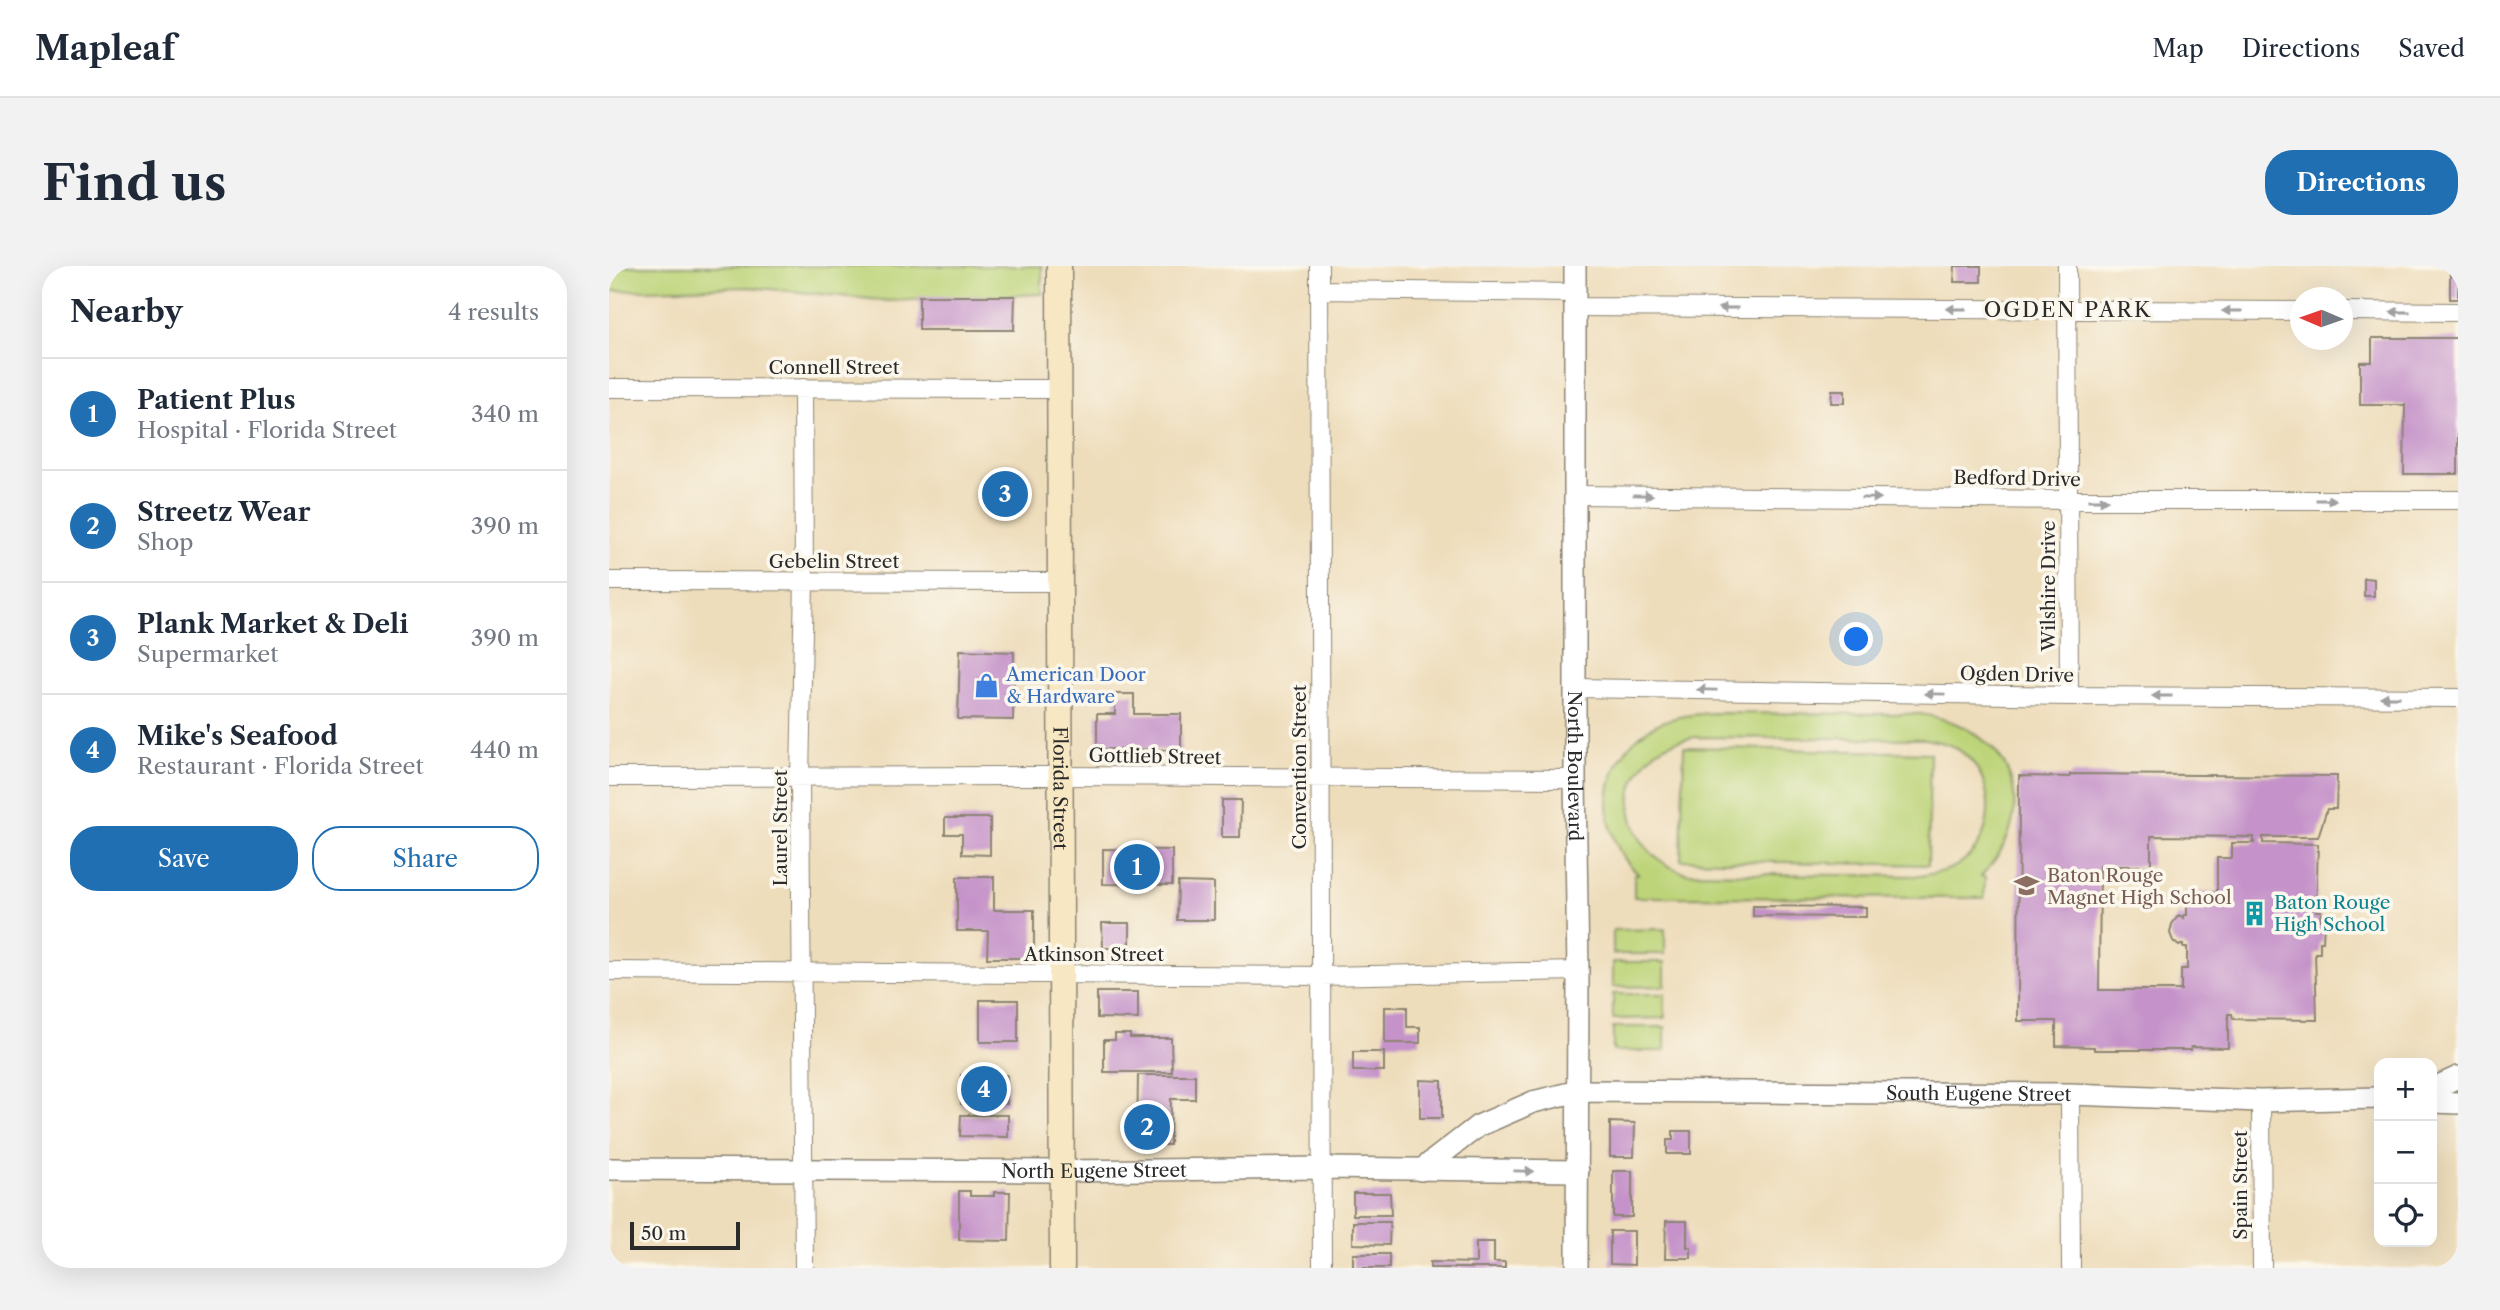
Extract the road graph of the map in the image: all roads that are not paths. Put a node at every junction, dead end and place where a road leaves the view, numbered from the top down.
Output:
1 (1059, 266) edge
2 (1319, 266) edge
3 (1575, 266) edge
4 (2067, 266) edge
5 (1319, 290) junction
6 (1575, 300) junction
7 (2068, 310) junction
8 (2290, 311) edge
9 (2353, 311) edge
10 (2458, 312) edge
11 (609, 388) edge
12 (803, 388) junction
13 (1060, 389) junction
14 (1575, 495) junction
15 (2070, 500) junction
16 (2458, 500) edge
17 (609, 582) edge
18 (804, 582) junction
19 (1059, 582) junction
20 (1575, 688) junction
21 (2069, 696) junction
22 (2458, 698) edge
23 (1059, 776) junction
24 (609, 778) edge
25 (800, 778) junction
26 (1320, 779) junction
27 (1575, 779) junction
28 (609, 971) edge
29 (1578, 971) junction
30 (801, 973) junction
31 (1061, 975) junction
32 (1321, 976) junction
33 (2458, 1077) edge
34 (2437, 1087) edge
35 (1577, 1091) junction
36 (2070, 1094) junction
37 (2374, 1098) edge
38 (2260, 1101) junction
39 (2437, 1102) edge
40 (2458, 1103) edge
41 (1322, 1168) junction
42 (609, 1169) edge
43 (803, 1169) junction
44 (1421, 1170) junction
45 (1062, 1171) junction
46 (1578, 1171) junction
47 (804, 1268) edge
48 (1062, 1268) edge
49 (1322, 1268) edge
50 (1577, 1268) edge
51 (2071, 1268) edge
52 (2262, 1268) edge

1 - 13 main road, Florida Street
2 - 5 street, Convention Street
3 - 6 street, North Boulevard
4 - 7 street, Wilshire Drive
5 - 6 street
5 - 26 street, Convention Street
7 -> 6 street
6 - 14 street, North Boulevard
8 -> 7 street
7 - 15 street, Wilshire Drive
10 -> 9 street
11 - 12 street, Connell Street
12 - 13 street, Connell Street
12 - 18 street, Laurel Street
13 - 19 main road, Florida Street
14 -> 15 street, Bedford Drive
14 - 20 street, North Boulevard
15 -> 16 street, Bedford Drive
15 - 21 street, Wilshire Drive
17 - 18 street, Gebelin Street
18 - 19 street, Gebelin Street
18 - 25 street, Laurel Street
19 - 23 main road, Florida Street
21 -> 20 street, Ogden Drive
20 - 27 street, North Boulevard
22 -> 21 street, Ogden Drive
23 - 25 street, Gottlieb Street
23 - 26 street, Gottlieb Street
23 - 31 main road, Florida Street
24 - 25 street, Gottlieb Street
25 - 30 street, Laurel Street
26 - 27 street, Gottlieb Street
26 - 32 street, Convention Street
27 - 29 street, North Boulevard
28 - 30 street, Atkinson Street
29 - 32 street, Atkinson Street
29 - 35 street, North Boulevard
30 - 31 street, Atkinson Street
30 - 43 street, Laurel Street
31 - 32 street, Atkinson Street
31 - 45 main road, Florida Street
32 - 41 street, Convention Street
33 - 34 street
35 - 36 street, South Eugene Street
35 - 44 street, South Eugene Street
35 - 46 street, North Boulevard
36 - 38 street, South Eugene Street
36 - 51 street
37 - 38 street, South Eugene Street
38 - 52 street, Spain Street
39 - 40 street
41 - 44 street, North Eugene Street
41 - 45 street, North Eugene Street
41 - 49 street, Convention Street
42 - 43 street, North Eugene Street
43 - 45 street, North Eugene Street
43 - 47 street, Laurel Street
44 -> 46 street, North Eugene Street
45 - 48 main road, Florida Street
46 - 50 street, North Boulevard

